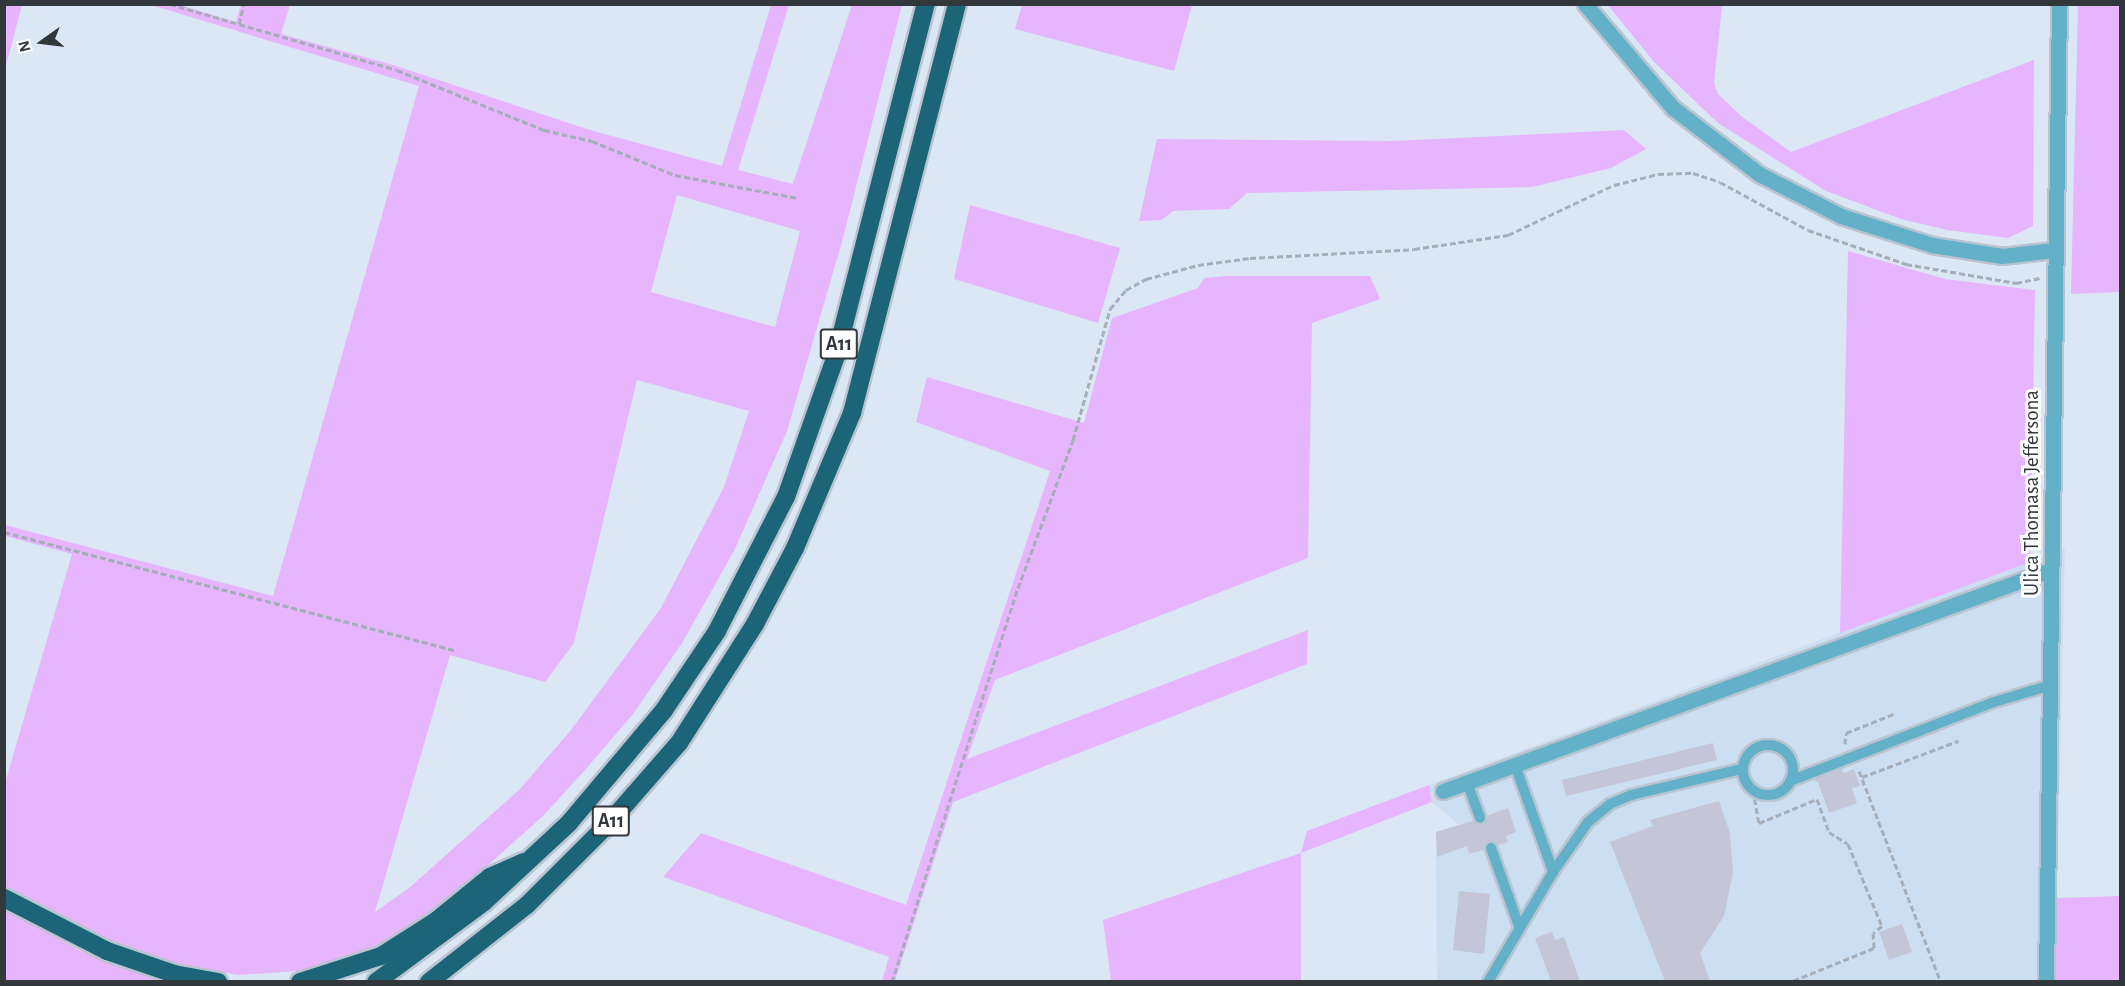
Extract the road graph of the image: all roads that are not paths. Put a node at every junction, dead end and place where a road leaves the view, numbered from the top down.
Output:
1 (926, 4) edge
2 (957, 4) edge
3 (1585, 4) edge
4 (2059, 4) edge
5 (2054, 250) junction
6 (2050, 570) junction
7 (2051, 685) junction
8 (1515, 765) junction
9 (1742, 769) junction
10 (1467, 782) junction
11 (1790, 782) junction
12 (1443, 791) dead end
13 (1480, 819) dead end
14 (1491, 848) dead end
15 (534, 858) junction
16 (1553, 872) junction
17 (4, 898) edge
18 (1519, 926) junction
19 (218, 981) edge
20 (300, 981) edge
21 (375, 981) edge
22 (429, 981) edge
23 (1488, 981) edge
24 (2046, 981) edge

1 - 15 highway, A11
2 - 22 highway, A11
3 - 5 street
4 - 5 street, Ulica Thomasa Jeffersona
5 - 6 street, Ulica Thomasa Jeffersona
6 - 7 street, Ulica Thomasa Jeffersona
6 - 8 street
7 - 11 lane
7 - 24 street, Ulica Thomasa Jeffersona
8 - 10 street
8 - 16 lane
9 - 11 lane
9 - 11 lane
9 - 16 lane
10 - 12 street
10 - 13 lane
14 - 18 lane
15 - 20 highway
15 - 21 highway, A11
16 - 18 lane
17 - 19 highway
18 - 23 lane

